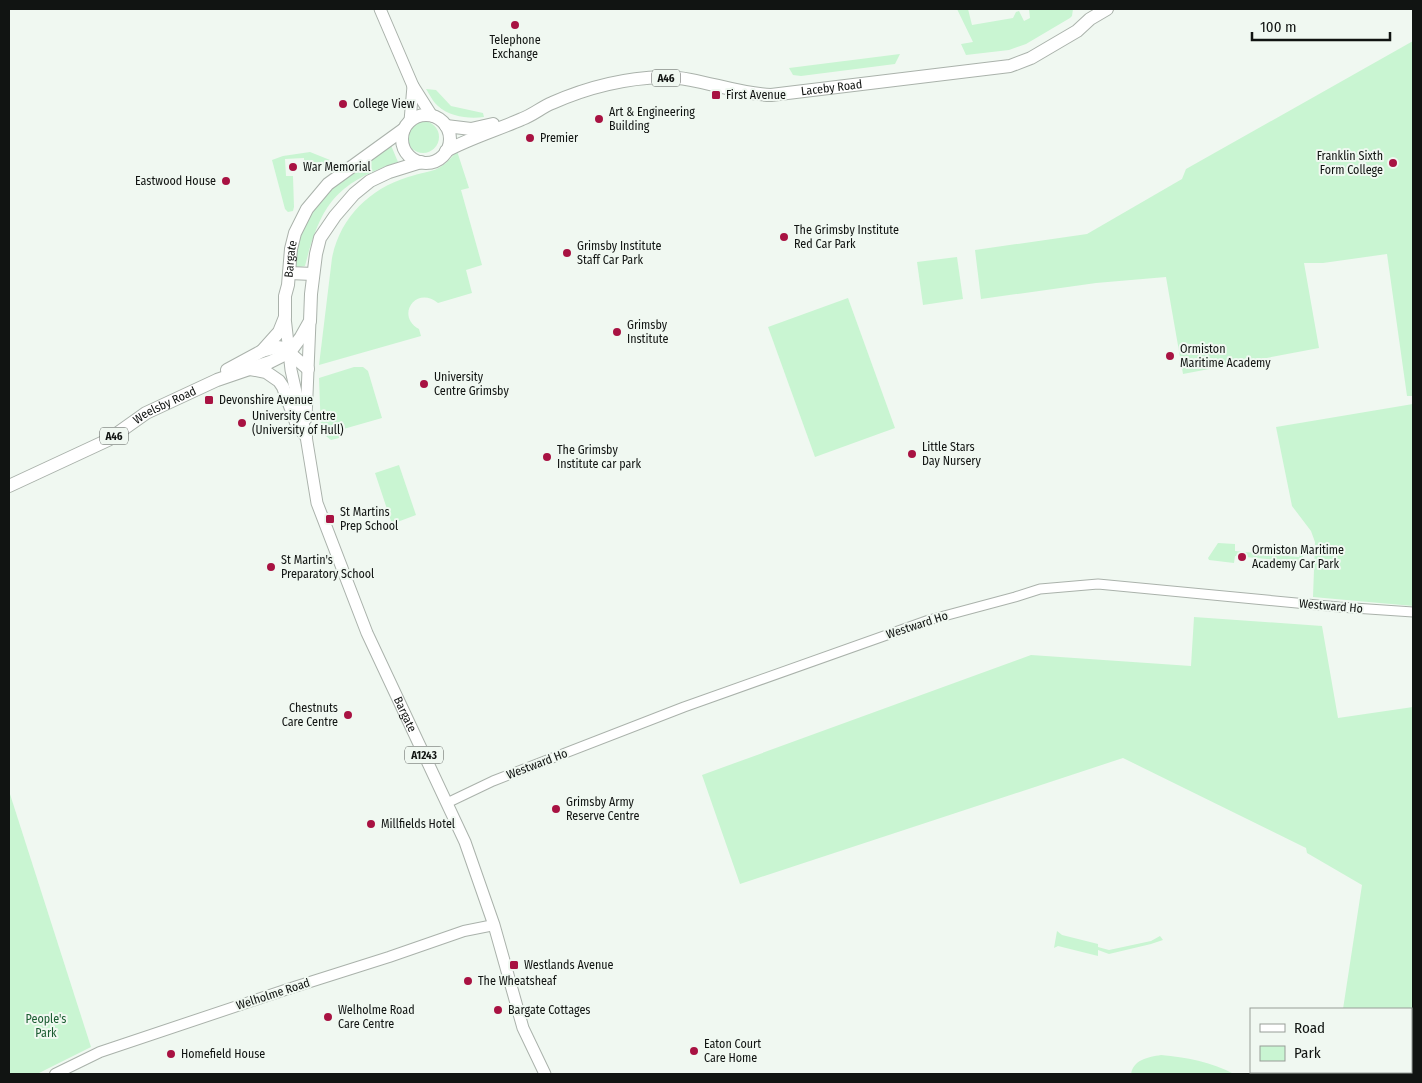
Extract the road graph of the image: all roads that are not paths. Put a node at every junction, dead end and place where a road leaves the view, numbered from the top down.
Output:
1 (380, 9) edge
2 (1107, 9) edge
3 (1088, 14) edge
4 (413, 86) junction
5 (547, 106) junction
6 (432, 116) junction
7 (407, 125) junction
8 (446, 126) junction
9 (446, 152) junction
10 (421, 162) junction
11 (289, 273) junction
12 (313, 274) junction
13 (285, 317) junction
14 (310, 321) junction
15 (262, 351) junction
16 (290, 352) junction
17 (250, 369) junction
18 (308, 369) junction
19 (217, 380) junction
20 (306, 436) junction
21 (9, 486) edge
22 (1413, 612) edge
23 (448, 803) junction
24 (494, 925) junction
25 (55, 1074) edge
26 (545, 1074) edge

1 - 4 main road
2 - 3 highway, Laceby Road / A46
3 - 5 highway, Laceby Road / A46
4 - 6 main road
4 - 7 main road
5 - 8 highway, Laceby Road / A46
5 - 9 highway, Laceby Road / A46
6 - 7 highway, A46
6 - 8 highway, A46
7 - 10 highway
7 - 11 highway, Bargate / A46
8 - 9 highway
9 - 10 highway, A46
10 - 12 highway, Bargate / A46
11 - 12 highway
11 - 13 highway, Bargate / A46
12 - 14 highway, Bargate / A46
13 - 15 highway, Weelsby Road / A46
13 - 16 main road, Bargate / A1243
14 - 16 highway, Weelsby Road / A46
14 - 18 main road, Bargate / A1243
15 - 16 highway
15 - 19 highway, Weelsby Road / A46
16 - 17 highway, Weelsby Road / A46
16 - 18 highway
16 - 20 main road, Bargate / A1243
17 - 19 highway, Weelsby Road / A46
17 - 20 highway
18 - 20 main road, Bargate / A1243
19 - 21 highway, Weelsby Road / A46
20 - 23 main road, Bargate / A1243
22 - 23 street, Westward Ho
23 - 24 main road, Bargate / A1243
24 - 25 main road, Welholme Road
24 - 26 main road, Bargate / A1243

